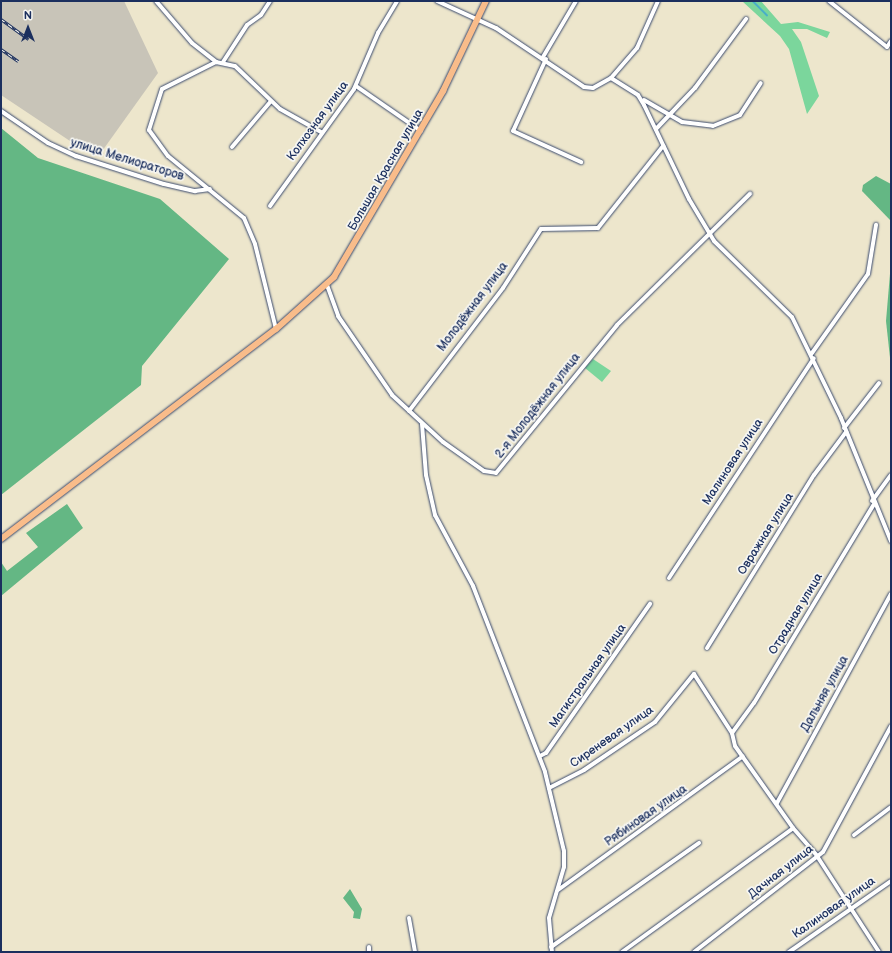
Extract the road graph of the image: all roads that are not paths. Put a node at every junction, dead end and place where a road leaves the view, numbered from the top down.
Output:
1 (156, 1) edge
2 (270, 1) edge
3 (397, 1) edge
4 (437, 1) edge
5 (486, 1) edge
6 (576, 1) edge
7 (658, 1) edge
8 (829, 1) edge
9 (746, 18) dead end
10 (478, 21) junction
11 (891, 41) edge
12 (545, 58) junction
13 (216, 62) junction
14 (223, 62) junction
15 (611, 78) junction
16 (761, 83) dead end
17 (356, 86) junction
18 (638, 95) junction
19 (271, 101) junction
20 (1, 111) edge
21 (667, 116) junction
22 (656, 129) junction
23 (421, 131) junction
24 (321, 132) junction
25 (663, 146) junction
26 (232, 147) dead end
27 (581, 162) dead end
28 (210, 189) junction
29 (750, 194) dead end
30 (270, 206) dead end
31 (876, 225) dead end
32 (708, 232) junction
33 (327, 284) junction
34 (276, 329) junction
35 (813, 355) junction
36 (879, 383) dead end
37 (409, 410) junction
38 (422, 424) junction
39 (845, 430) junction
40 (891, 474) edge
41 (873, 503) junction
42 (1, 539) edge
43 (891, 541) edge
44 (669, 578) dead end
45 (891, 594) edge
46 (650, 604) dead end
47 (707, 648) dead end
48 (891, 726) edge
49 (732, 733) junction
50 (540, 756) junction
51 (743, 756) junction
52 (549, 788) junction
53 (776, 803) junction
54 (891, 807) edge
55 (792, 828) junction
56 (854, 835) dead end
57 (699, 843) dead end
58 (817, 856) junction
59 (891, 881) edge
60 (558, 890) junction
61 (851, 908) junction
62 (409, 918) dead end
63 (551, 947) junction
64 (415, 952) edge
65 (552, 952) edge
66 (622, 952) edge
67 (694, 952) edge
68 (788, 952) edge
69 (879, 952) edge

1 - 13 street
2 - 14 street
3 - 17 street, Колхозная улица
4 - 10 street
5 - 10 main road, Большая Красная улица
6 - 12 street
7 - 15 street
8 - 11 street
9 - 21 street
10 - 12 street
10 - 23 main road, Большая Красная улица
12 - 15 street
12 - 27 street
13 - 14 street
13 - 28 street
14 - 19 street
15 - 18 street
16 - 21 street
17 - 23 street
17 - 24 street, Колхозная улица
18 - 21 street
18 - 22 street
19 - 24 street
19 - 26 street
20 - 28 street, улица Мелиораторов
21 - 22 street
22 - 25 street
23 - 33 main road, Большая Красная улица
24 - 30 street, Колхозная улица
25 - 32 street
25 - 37 street, Молодёжная улица
28 - 34 street
29 - 32 street, 2-я Молодёжная улица
31 - 35 street, Малиновая улица
32 - 35 street
32 - 38 street, 2-я Молодёжная улица
33 - 34 main road, Большая Красная улица
33 - 37 street, 2-я Молодёжная улица
34 - 42 main road, Большая Красная улица
35 - 39 street
35 - 44 street, Малиновая улица
36 - 39 street, Овражная улица
37 - 38 street, 2-я Молодёжная улица
38 - 50 street
39 - 41 street
39 - 47 street, Овражная улица
40 - 41 street, Отрадная улица
41 - 43 street
41 - 49 street, Отрадная улица
45 - 53 street, Дальняя улица
46 - 50 street, Магистральная улица
48 - 58 street, Дачная улица
49 - 51 street
49 - 52 street, Сиреневая улица
50 - 52 street
51 - 53 street
51 - 60 street, Рябиновая улица
52 - 60 street
53 - 55 street
54 - 56 street
55 - 58 street
55 - 66 street
57 - 63 street
58 - 61 street
58 - 67 street, Дачная улица
59 - 61 street, Калиновая улица
60 - 63 street
61 - 68 street, Калиновая улица
61 - 69 street
62 - 64 street
63 - 65 street

